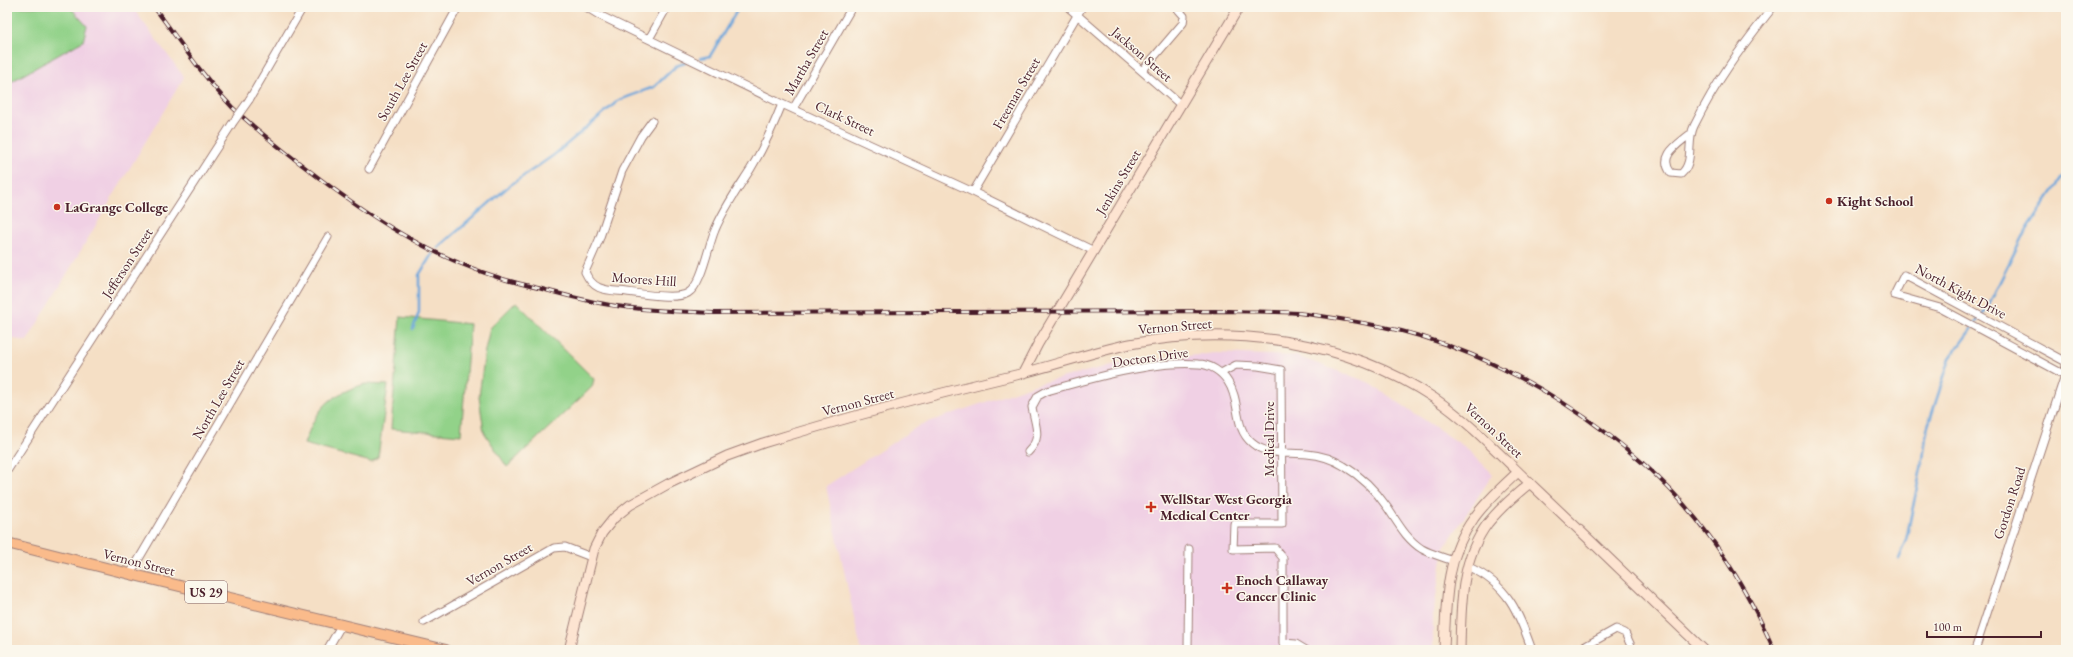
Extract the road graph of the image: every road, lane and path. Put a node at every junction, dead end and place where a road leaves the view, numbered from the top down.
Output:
1 (303, 7) edge
2 (458, 7) edge
3 (586, 7) edge
4 (667, 7) edge
5 (852, 7) edge
6 (1068, 7) edge
7 (1082, 7) edge
8 (1176, 7) edge
9 (1240, 7) edge
10 (1773, 7) edge
11 (1077, 15) junction
12 (648, 39) junction
13 (1142, 71) junction
14 (782, 104) junction
15 (1181, 105) junction
16 (794, 109) junction
17 (652, 121) dead end
18 (1689, 135) junction
19 (369, 168) dead end
20 (973, 192) junction
21 (328, 237) dead end
22 (1094, 251) junction
23 (2066, 363) edge
24 (1023, 373) junction
25 (1221, 374) junction
26 (2064, 375) junction
27 (1028, 452) dead end
28 (1282, 454) junction
29 (7, 471) edge
30 (1518, 472) junction
31 (1530, 483) junction
32 (7, 543) edge
33 (1189, 549) dead end
34 (591, 557) junction
35 (1453, 561) junction
36 (1469, 567) junction
37 (130, 574) junction
38 (424, 622) dead end
39 (342, 624) junction
40 (327, 650) edge
41 (446, 650) edge
42 (569, 650) edge
43 (1188, 650) edge
44 (1306, 650) edge
45 (1444, 650) edge
46 (1460, 650) edge
47 (1532, 650) edge
48 (1583, 650) edge
49 (1633, 650) edge
50 (1704, 650) edge
51 (1975, 650) edge

1 - 29 street, Jefferson Street, bridge
2 - 19 street, South Lee Street
3 - 12 street, Clark Street
4 - 12 street
5 - 16 street, Martha Street
6 - 11 street, Jackson Street
7 - 11 street, Freeman Street
8 - 13 street
9 - 15 street, Jenkins Street
10 - 18 street
11 - 13 street, Jackson Street
11 - 20 street, Freeman Street
12 - 14 street, Clark Street
13 - 15 street, Jackson Street
14 - 16 street, Clark Street
14 - 17 street, Moores Hill
15 - 22 street, Jenkins Street
16 - 20 street, Clark Street
18 - 18 street
20 - 22 street, Clark Street
21 - 37 street, North Lee Street
22 - 24 street, Jenkins Street
23 - 26 street, Gordon Road
23 - 26 street, North Kight Drive
24 - 30 street, Vernon Street
24 - 34 street, Vernon Street
25 - 27 street, Doctors Drive
25 - 28 street, Doctors Drive
25 - 28 street, Medical Drive
26 - 51 street, Gordon Road
28 - 35 street, Doctors Drive
28 - 44 street, Medical Drive
30 - 31 street, Vernon Street
30 - 35 street
31 - 36 street
31 - 50 street, Vernon Street
32 - 37 main road, Vernon Street / US 29
33 - 43 street
34 - 38 street, Vernon Street
34 - 42 street, Vernon Street
35 - 36 street
35 - 45 street
36 - 46 street
36 - 47 street
37 - 39 main road, Vernon Street / US 29
39 - 40 street
39 - 41 main road, Vernon Street / US 29
48 - 49 street

